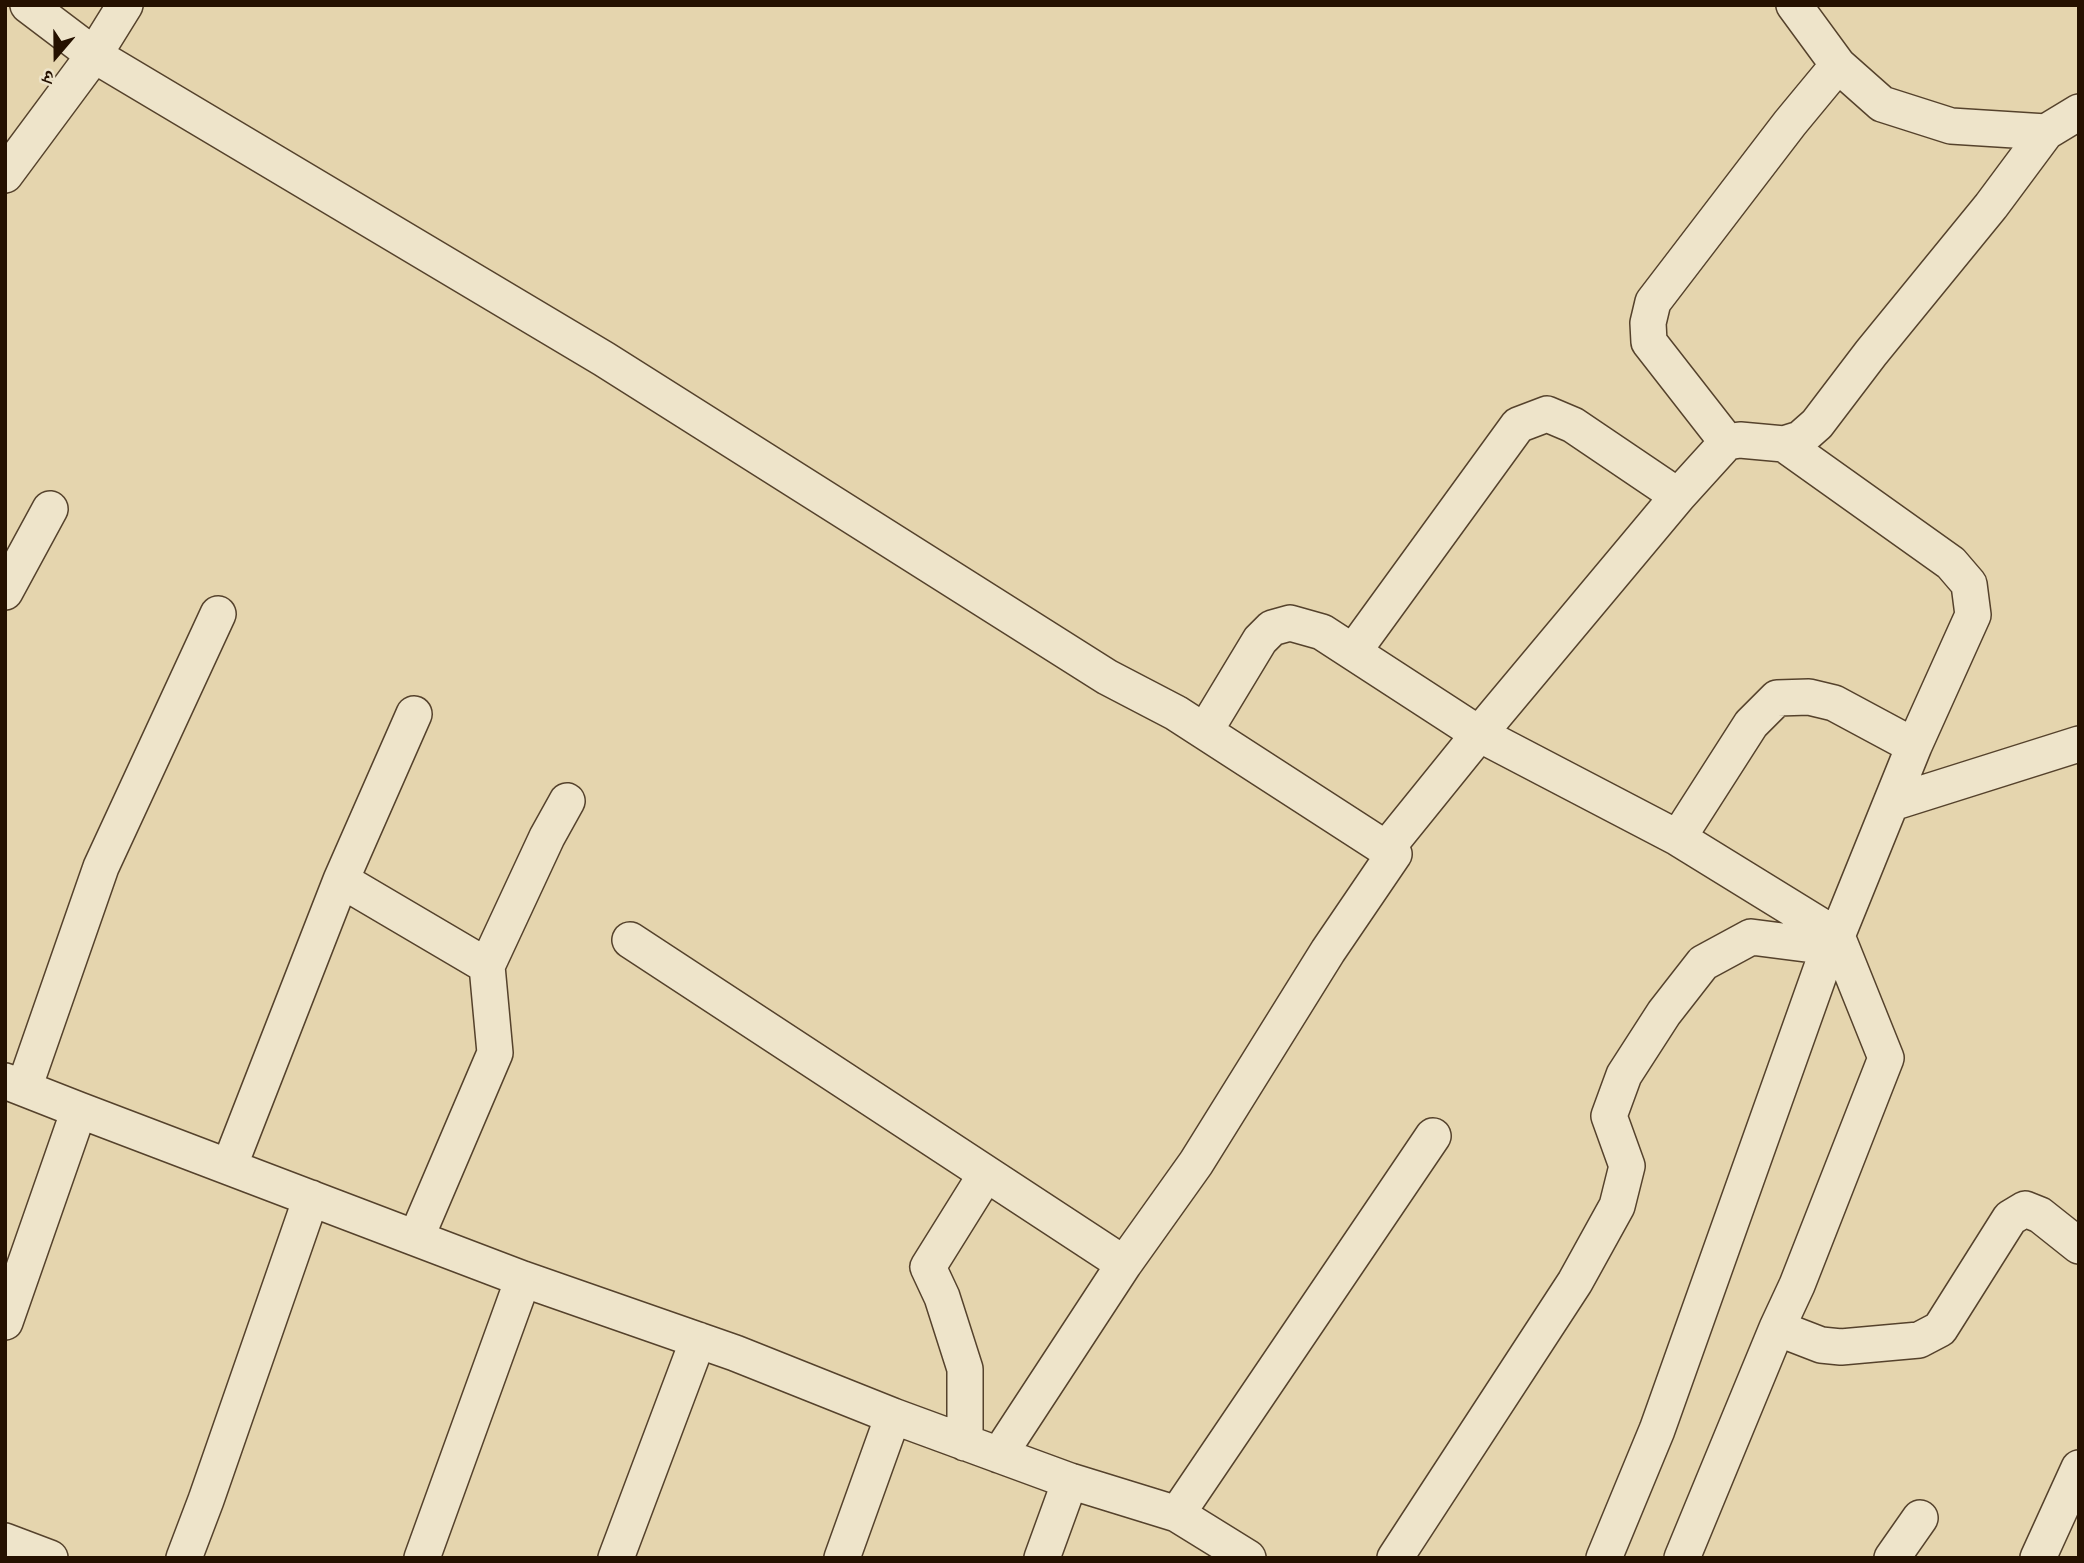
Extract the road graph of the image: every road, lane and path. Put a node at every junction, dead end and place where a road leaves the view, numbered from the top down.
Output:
1 (28, 5) edge
2 (125, 5) edge
3 (1794, 5) edge
4 (94, 55) junction
5 (1838, 65) junction
6 (2079, 112) edge
7 (2046, 132) junction
8 (5, 175) edge
9 (1727, 442) junction
10 (1784, 444) junction
11 (1678, 496) junction
12 (50, 509) dead end
13 (5, 592) edge
14 (218, 614) dead end
15 (1353, 652) junction
16 (414, 714) dead end
17 (1205, 731) junction
18 (1479, 734) junction
19 (2079, 744) edge
20 (1914, 746) junction
21 (567, 801) dead end
22 (1892, 803) junction
23 (1678, 838) junction
24 (1387, 849) junction
25 (341, 880) junction
26 (631, 940) dead end
27 (1833, 942) junction
28 (487, 966) junction
29 (15, 1084) edge
30 (79, 1111) junction
31 (1433, 1136) dead end
32 (229, 1167) junction
33 (986, 1174) junction
34 (311, 1198) junction
35 (416, 1238) junction
36 (2079, 1246) edge
37 (1124, 1264) junction
38 (523, 1279) junction
39 (5, 1322) edge
40 (1776, 1328) junction
41 (698, 1340) junction
42 (893, 1416) junction
43 (965, 1443) junction
44 (999, 1455) junction
45 (2079, 1468) edge
46 (1070, 1481) junction
47 (1920, 1518) dead end
48 (1192, 1534) edge
49 (5, 1541) edge
50 (50, 1558) edge
51 (184, 1558) edge
52 (422, 1558) edge
53 (617, 1558) edge
54 (842, 1558) edge
55 (1042, 1558) edge
56 (1248, 1558) edge
57 (1395, 1558) edge
58 (1604, 1558) edge
59 (1682, 1558) edge
60 (1892, 1558) edge
61 (2038, 1558) edge

1 - 4 street
2 - 4 street
3 - 5 street
4 - 8 street
4 - 17 street
5 - 7 street
5 - 9 street
6 - 7 street
7 - 10 street
9 - 10 street
9 - 11 street
10 - 20 street
11 - 15 street
11 - 18 street
12 - 13 street
14 - 29 street
15 - 17 street
15 - 18 street
16 - 25 street
17 - 24 street
18 - 23 street
18 - 24 street
19 - 22 street
20 - 22 street
20 - 23 street
21 - 28 street
22 - 27 street
23 - 27 street
24 - 37 street
25 - 28 street
25 - 32 street
26 - 33 street
27 - 40 street
27 - 57 street
27 - 58 street
28 - 35 street
29 - 30 street
30 - 32 street
30 - 39 street
31 - 48 street
32 - 34 street
33 - 37 street
33 - 43 street
34 - 35 street
34 - 51 street
35 - 38 street
36 - 40 street
37 - 44 street
38 - 41 street
38 - 52 street
40 - 59 street
41 - 42 street
41 - 53 street
42 - 43 street
42 - 54 street
43 - 44 street
44 - 46 street
45 - 61 street
46 - 48 street
46 - 55 street
47 - 60 street
48 - 56 street
49 - 50 street

